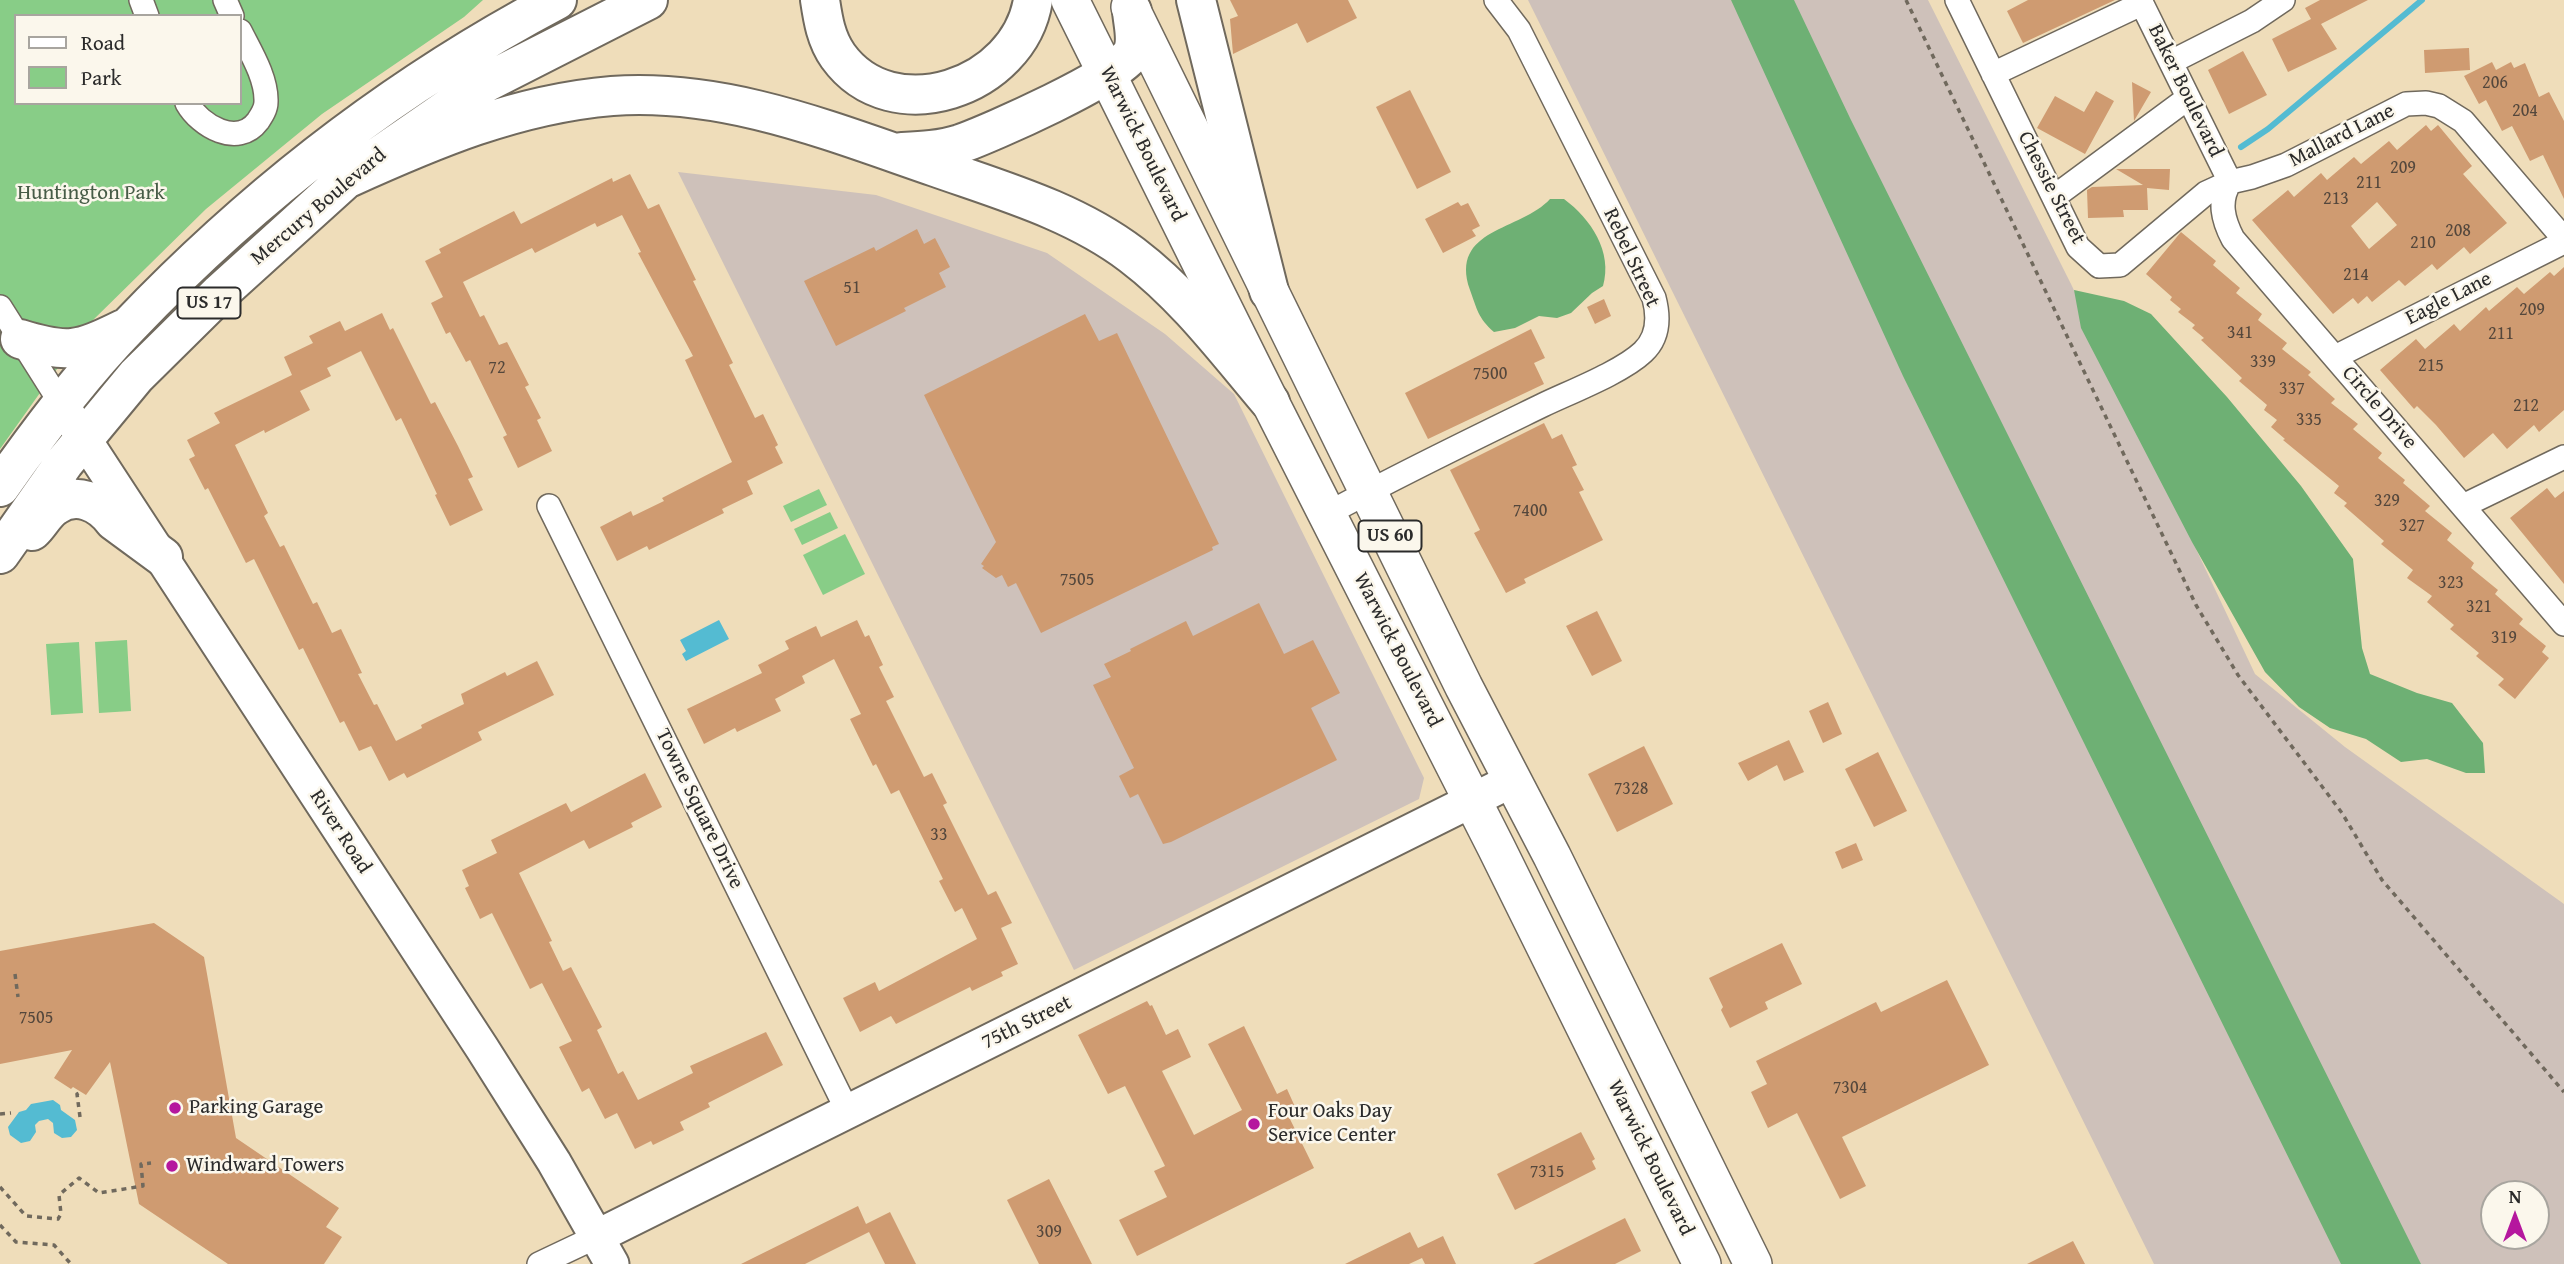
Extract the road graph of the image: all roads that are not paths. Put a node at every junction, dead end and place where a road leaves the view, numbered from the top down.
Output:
1 (503, 0) edge
2 (557, 0) edge
3 (648, 0) edge
4 (820, 0) edge
5 (1033, 0) edge
6 (1070, 0) edge
7 (1196, 0) edge
8 (1496, 0) edge
9 (1956, 0) edge
10 (2283, 0) edge
11 (2141, 2) edge
12 (1129, 6) edge
13 (242, 35) edge
14 (2171, 62) junction
15 (1107, 74) junction
16 (1993, 75) junction
17 (405, 91) junction
18 (2188, 99) junction
19 (188, 105) edge
20 (892, 152) junction
21 (346, 179) junction
22 (2230, 182) junction
23 (2054, 197) junction
24 (2564, 240) edge
25 (1269, 291) junction
26 (10, 323) edge
27 (128, 327) junction
28 (2335, 357) junction
29 (1270, 401) junction
30 (62, 405) junction
31 (84, 438) junction
32 (2564, 457) edge
33 (0, 487) edge
34 (1369, 491) junction
35 (549, 506) dead end
36 (2463, 506) junction
37 (1327, 514) junction
38 (0, 554) edge
39 (163, 557) junction
40 (0, 562) edge
41 (2564, 624) edge
42 (1513, 780) junction
43 (1473, 801) junction
44 (848, 1112) junction
45 (605, 1250) edge
46 (540, 1264) edge
47 (1702, 1264) edge
48 (1753, 1264) edge

1 - 17 highway
2 - 17 highway, Mercury Boulevard / US 17
3 - 21 highway, Mercury Boulevard / US 17
4 - 5 highway
6 - 15 main road, Warwick Boulevard / US 60
7 - 25 highway
8 - 34 street, Rebel Street
9 - 16 street, Chessie Street
10 - 14 street
11 - 14 street, Baker Boulevard
11 - 16 street
12 - 15 highway
12 - 25 main road, Warwick Boulevard / US 60
13 - 19 street
14 - 18 street, Baker Boulevard
15 - 20 highway
15 - 29 main road, Warwick Boulevard / US 60
16 - 23 street, Chessie Street
17 - 27 highway, Mercury Boulevard / US 17
18 - 22 street, Baker Boulevard
18 - 23 street
20 - 21 highway
20 - 29 highway
21 - 31 highway, Mercury Boulevard / US 17
22 - 23 street, Chessie Street
22 - 24 street, Mallard Lane
22 - 28 street, Circle Drive
24 - 28 street, Eagle Lane
25 - 34 main road, Warwick Boulevard / US 60
26 - 27 highway
26 - 30 street
27 - 30 highway, Mercury Boulevard / US 17
28 - 36 street, Circle Drive
29 - 37 main road, Warwick Boulevard / US 60
30 - 31 street, River Road
30 - 33 highway, Mercury Boulevard / US 17
31 - 38 highway, Mercury Boulevard / US 17
31 - 39 street, River Road
32 - 36 street
34 - 37 street, Rebel Street
34 - 42 main road, Warwick Boulevard / US 60
35 - 44 street, Towne Square Drive
36 - 41 street, Circle Drive
37 - 43 main road, Warwick Boulevard / US 60
39 - 40 highway
39 - 45 street, River Road
42 - 43 street, 75th Street
42 - 48 main road, Warwick Boulevard / US 60
43 - 44 street, 75th Street
43 - 47 main road, Warwick Boulevard / US 60
44 - 45 street, 75th Street
45 - 46 street, 75th Street

